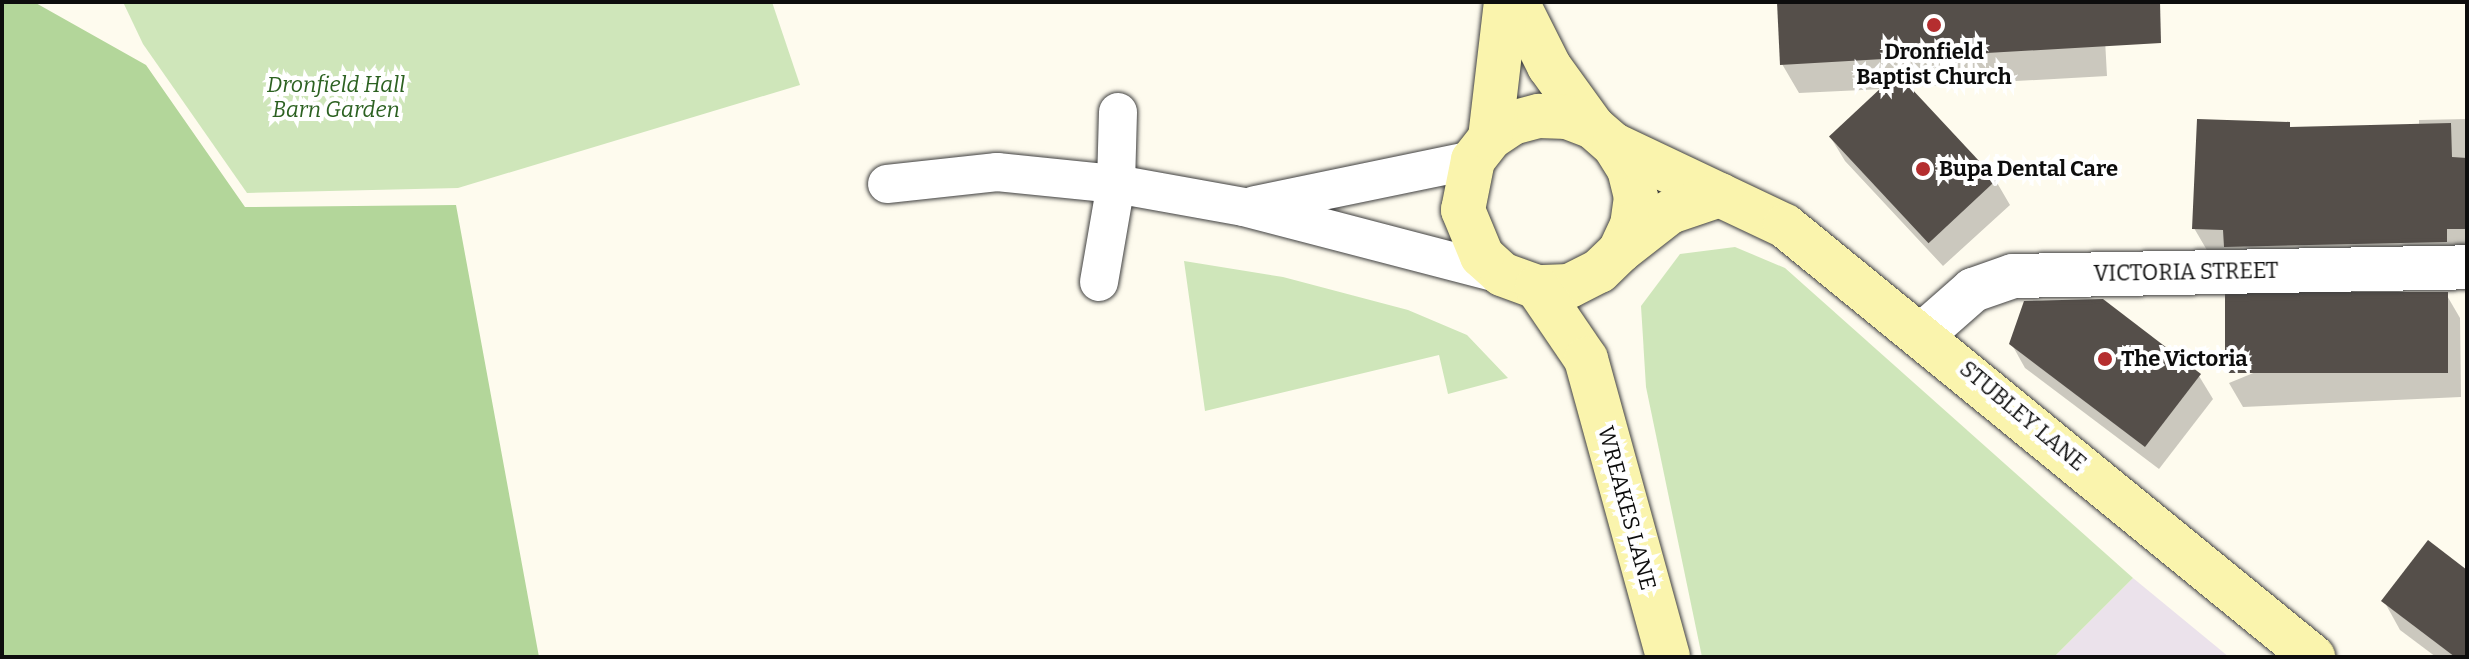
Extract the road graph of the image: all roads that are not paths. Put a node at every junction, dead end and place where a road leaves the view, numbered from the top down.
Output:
1 (1506, 2) edge
2 (1517, 2) edge
3 (1118, 112) dead end
4 (1604, 136) junction
5 (1481, 149) junction
6 (887, 184) dead end
7 (1116, 184) junction
8 (1720, 195) junction
9 (1244, 207) junction
10 (1609, 261) junction
11 (2467, 267) edge
12 (1519, 281) junction
13 (1099, 282) dead end
14 (1923, 334) junction
15 (1586, 359) junction
16 (1668, 657) edge
17 (2313, 657) edge

1 - 5 street, WREAKES LANE
2 - 4 street, WREAKES LANE
3 - 7 lane
4 - 5 street
4 - 8 street, STUBLEY LANE
4 - 10 street, WREAKES LANE
5 - 9 lane
5 - 12 street, WREAKES LANE
6 - 7 lane
7 - 9 lane
7 - 13 lane
8 - 10 street
8 - 14 street, STUBLEY LANE
9 - 12 lane
10 - 12 street
10 - 15 street, WREAKES LANE
11 - 14 street, VICTORIA STREET
12 - 15 street, WREAKES LANE
14 - 17 street, STUBLEY LANE
15 - 16 street, WREAKES LANE

